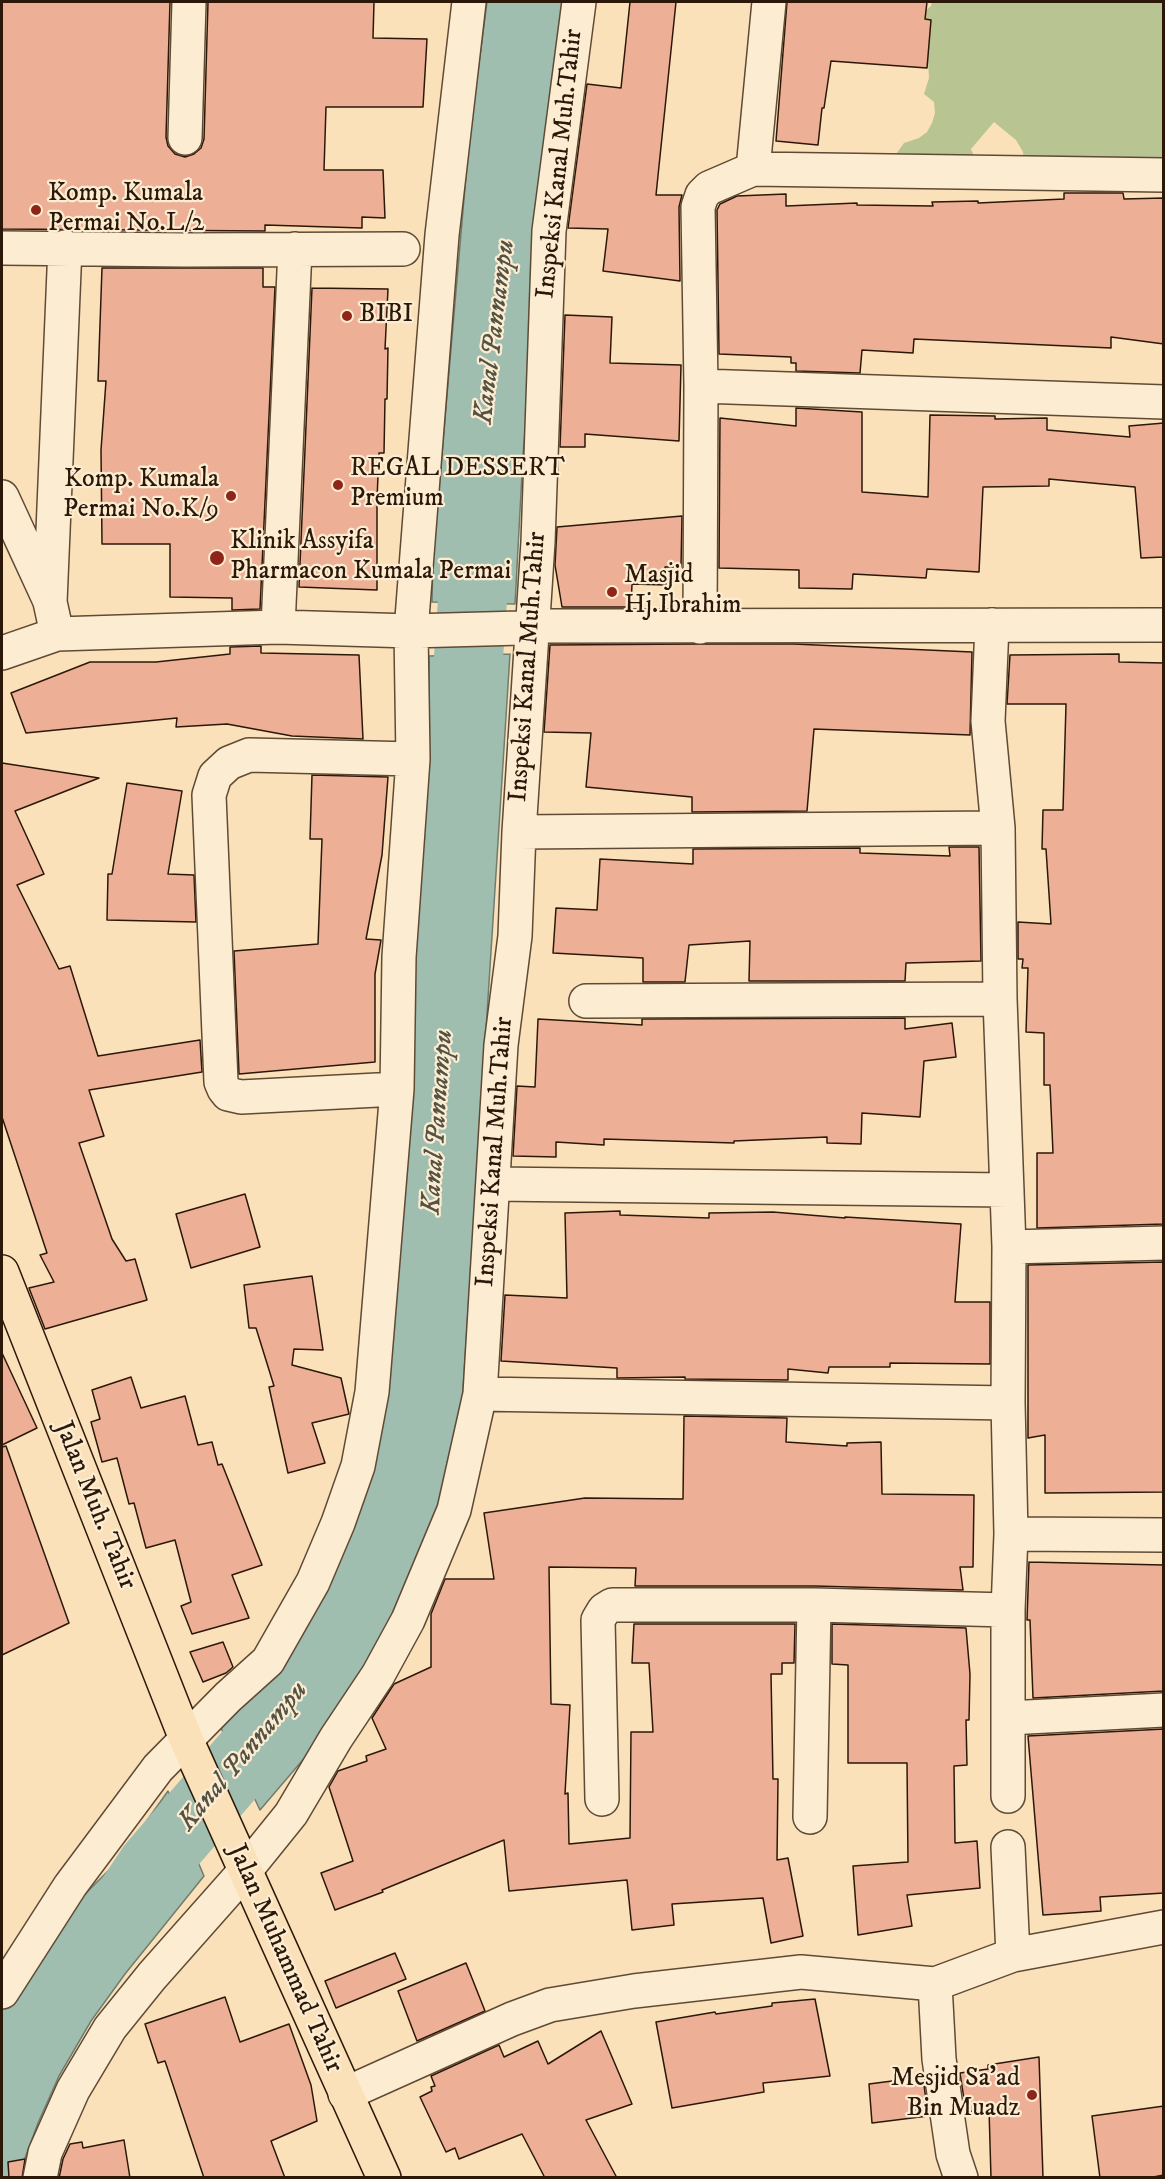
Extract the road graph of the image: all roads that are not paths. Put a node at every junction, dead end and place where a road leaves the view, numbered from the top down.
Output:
1 (189, 2) edge
2 (469, 2) edge
3 (579, 2) edge
4 (769, 2) edge
5 (185, 138) dead end
6 (753, 169) junction
7 (1164, 175) edge
8 (65, 247) junction
9 (2, 248) edge
10 (296, 249) junction
11 (403, 249) dead end
12 (701, 386) junction
13 (1164, 402) edge
14 (2, 497) edge
15 (54, 619) junction
16 (992, 625) junction
17 (1164, 625) edge
18 (278, 627) junction
19 (526, 627) junction
20 (700, 627) junction
21 (421, 630) junction
22 (2, 653) edge
23 (412, 759) junction
24 (998, 828) junction
25 (519, 832) junction
26 (1000, 999) junction
27 (586, 1001) dead end
28 (397, 1089) junction
29 (493, 1184) junction
30 (1007, 1190) junction
31 (1164, 1243) edge
32 (1009, 1246) junction
33 (2, 1272) edge
34 (480, 1394) junction
35 (1008, 1403) junction
36 (1011, 1534) junction
37 (1164, 1535) edge
38 (814, 1605) junction
39 (1008, 1610) junction
40 (1164, 1710) edge
41 (1008, 1718) junction
42 (186, 1739) junction
43 (1008, 1796) dead end
44 (602, 1799) dead end
45 (810, 1817) dead end
46 (1008, 1847) dead end
47 (246, 1870) junction
48 (1164, 1927) edge
49 (1013, 1955) junction
50 (934, 1984) junction
51 (2, 1992) edge
52 (345, 2094) junction
53 (40, 2178) edge
54 (384, 2178) edge
55 (961, 2178) edge

1 - 5 street
2 - 21 street
3 - 19 street, Inspeksi Kanal Muh.Tahir
4 - 6 street
6 - 7 street
6 - 12 street
8 - 9 street
8 - 10 street
8 - 15 street
10 - 11 street
10 - 18 street
12 - 13 street
12 - 20 street
14 - 15 street
15 - 18 street
15 - 22 street
16 - 17 street
16 - 20 street
16 - 24 street
18 - 21 street
19 - 20 street
19 - 21 street
19 - 25 street, Inspeksi Kanal Muh.Tahir
21 - 23 street
23 - 28 street
23 - 28 street
24 - 25 street
24 - 26 street
25 - 29 street, Inspeksi Kanal Muh.Tahir
26 - 27 street
26 - 30 street
28 - 42 street
29 - 30 street
29 - 34 street, Inspeksi Kanal Muh.Tahir
30 - 32 street
31 - 32 street
32 - 35 street
33 - 42 main road, Jalan Muh. Tahir
34 - 35 street
34 - 47 street, Inspeksi Kanal Muh.Tahir
35 - 36 street
36 - 37 street
36 - 39 street
38 - 39 street
38 - 44 street
38 - 45 street
39 - 41 street
40 - 41 street
41 - 43 street
42 - 47 main road, Jalan Muhammad Tahir
42 - 51 street
46 - 49 street
47 - 52 main road, Jalan Muhammad Tahir
47 - 53 street, Inspeksi Kanal Muh.Tahir
48 - 49 street
49 - 50 street
50 - 52 street
50 - 55 street
52 - 54 main road, Jalan Muhammad Tahir

